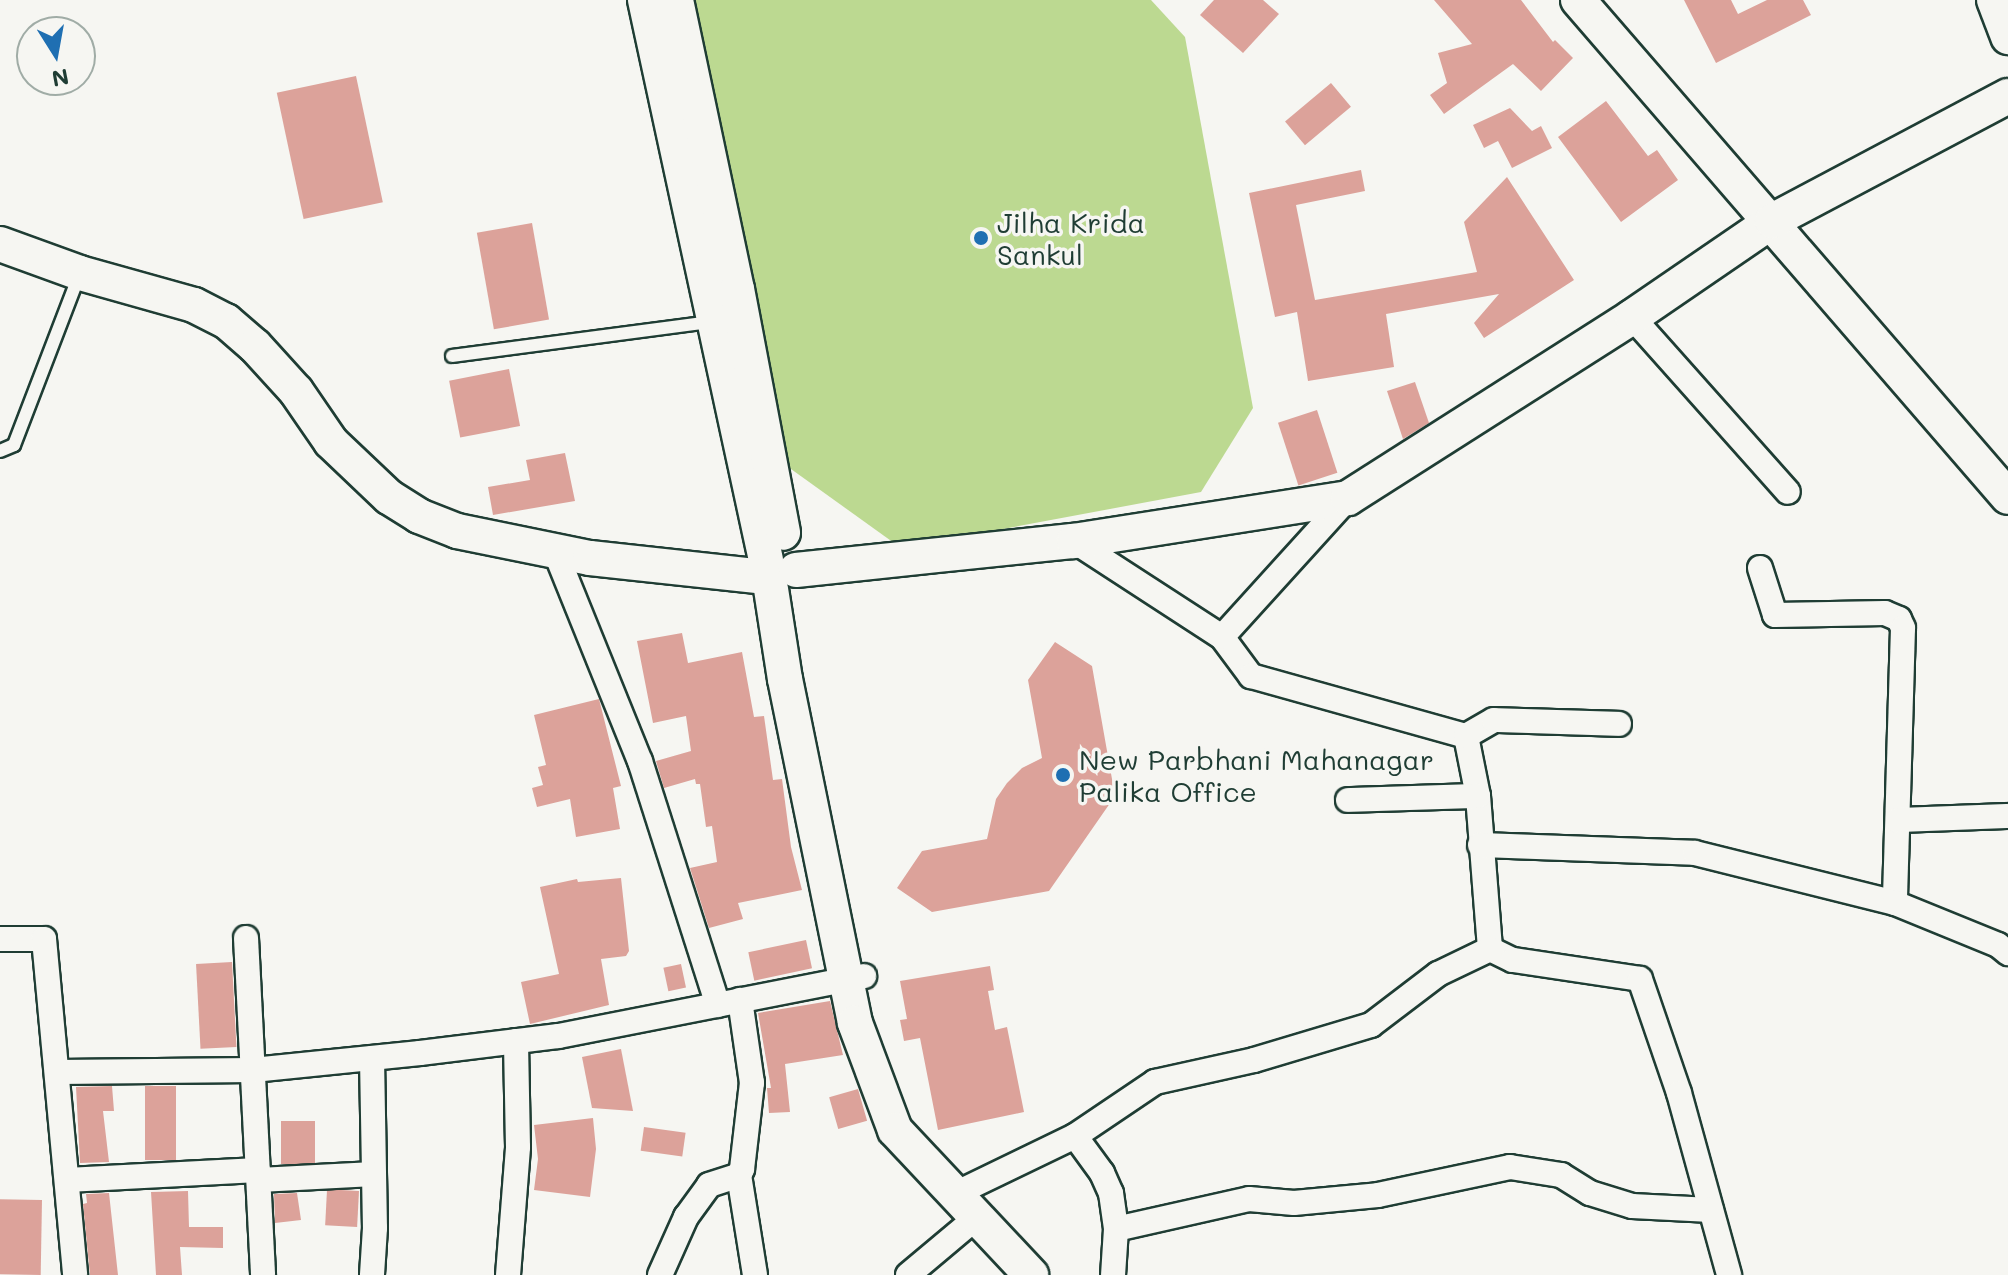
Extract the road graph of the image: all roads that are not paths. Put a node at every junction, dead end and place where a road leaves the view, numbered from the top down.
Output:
1 (645, 0) edge
2 (676, 0) edge
3 (1578, 0) edge
4 (1994, 0) edge
5 (2008, 37) edge
6 (2008, 96) edge
7 (1772, 221) junction
8 (0, 244) edge
9 (80, 273) junction
10 (1632, 317) junction
11 (715, 322) junction
12 (452, 356) dead end
13 (0, 451) edge
14 (1788, 492) dead end
15 (2008, 497) edge
16 (1348, 498) junction
17 (1074, 541) junction
18 (555, 551) junction
19 (1760, 568) dead end
20 (779, 574) junction
21 (1222, 637) junction
22 (1619, 724) dead end
23 (1466, 736) junction
24 (1478, 796) junction
25 (1348, 800) dead end
26 (2008, 816) edge
27 (1898, 820) junction
28 (1480, 845) junction
29 (1895, 903) junction
30 (246, 938) dead end
31 (0, 939) edge
32 (1490, 949) junction
33 (2008, 953) edge
34 (855, 978) junction
35 (729, 1003) junction
36 (516, 1041) junction
37 (372, 1058) junction
38 (253, 1070) junction
39 (58, 1072) junction
40 (1075, 1136) junction
41 (374, 1174) junction
42 (258, 1175) junction
43 (739, 1175) junction
44 (67, 1180) junction
45 (966, 1205) junction
46 (1711, 1210) junction
47 (1116, 1229) junction
48 (75, 1275) edge
49 (263, 1275) edge
50 (372, 1275) edge
51 (508, 1275) edge
52 (660, 1275) edge
53 (755, 1275) edge
54 (908, 1275) edge
55 (1031, 1275) edge
56 (1113, 1275) edge
57 (1729, 1275) edge

1 - 11 street
2 - 20 street
3 - 7 street
4 - 5 street
6 - 7 street
7 - 10 street
7 - 15 street
8 - 9 street
9 - 13 lane
9 - 18 street
10 - 14 street
10 - 16 street
11 - 12 lane
11 - 20 street
16 - 17 street
16 - 21 street
17 - 20 street
17 - 21 street
18 - 20 street
18 - 35 street
19 - 27 street
20 - 34 street
21 - 23 street
22 - 23 street
23 - 24 street
24 - 25 street
24 - 28 street
26 - 27 street
27 - 29 street
28 - 29 street
28 - 32 street
29 - 33 street
30 - 38 street
31 - 39 street
32 - 40 street
32 - 46 street
34 - 35 street
34 - 45 street
35 - 36 street
35 - 43 street
36 - 37 street
36 - 51 street
37 - 38 street
37 - 41 street
38 - 39 street
38 - 42 street
39 - 44 street
40 - 45 street
40 - 47 street
41 - 42 street
41 - 50 street
42 - 44 street
42 - 49 street
43 - 52 street
43 - 53 street
44 - 48 street
45 - 54 street
45 - 55 street
46 - 47 street
46 - 57 street
47 - 56 street

